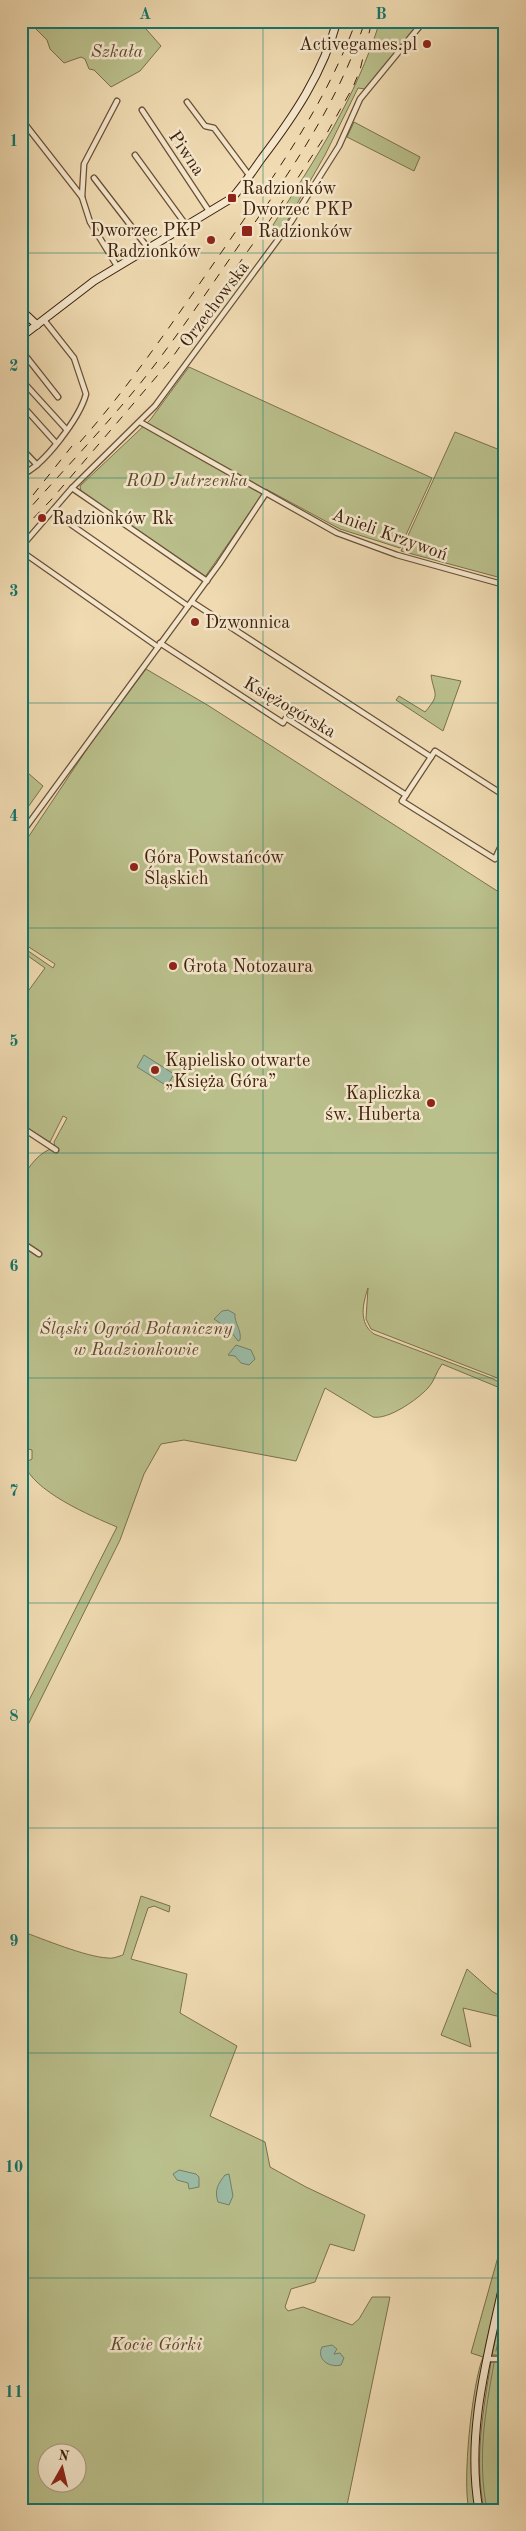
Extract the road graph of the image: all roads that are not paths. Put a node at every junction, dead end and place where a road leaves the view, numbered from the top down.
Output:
1 (337, 21) edge
2 (424, 21) edge
3 (117, 101) dead end
4 (187, 102) dead end
5 (142, 110) dead end
6 (21, 119) edge
7 (135, 155) dead end
8 (249, 175) junction
9 (94, 178) dead end
10 (82, 197) junction
11 (209, 211) junction
12 (186, 225) junction
13 (148, 248) junction
14 (117, 266) junction
15 (21, 310) edge
16 (44, 320) junction
17 (37, 325) junction
18 (21, 338) edge
19 (21, 350) edge
20 (26, 385) dead end
21 (58, 397) dead end
22 (21, 404) edge
23 (140, 422) junction
24 (66, 429) junction
25 (56, 443) junction
26 (21, 448) edge
27 (37, 465) junction
28 (22, 474) edge
29 (72, 488) junction
30 (266, 494) junction
31 (53, 512) junction
32 (21, 549) edge
33 (208, 581) junction
34 (505, 586) edge
35 (190, 604) junction
36 (159, 645) junction
37 (431, 757) junction
38 (406, 795) junction
39 (505, 796) edge
40 (21, 834) edge
41 (505, 837) edge
42 (21, 1128) edge
43 (56, 1150) dead end
44 (21, 1242) edge
45 (38, 1254) dead end
46 (505, 2276) edge
47 (487, 2359) junction
48 (505, 2359) edge
49 (479, 2510) edge

1 - 8 street
2 - 23 street, Orzechowska
3 - 10 street
4 - 8 street
5 - 11 street, Piwna
6 - 10 street
7 - 12 street
8 - 11 street
9 - 13 street
10 - 14 street
11 - 12 street
12 - 13 street
13 - 14 street
14 - 16 street
15 - 17 street
16 - 17 street
16 - 24 street
17 - 18 street
19 - 21 street
20 - 24 street
22 - 25 street
23 - 29 street, Orzechowska
23 - 30 street, Anieli Krzywoń
24 - 25 street
25 - 27 street
26 - 27 street
27 - 28 street
29 - 31 street, Orzechowska
29 - 33 street
30 - 33 street
30 - 34 street, Anieli Krzywoń
31 - 32 street, Orzechowska
31 - 35 street
32 - 36 street
33 - 35 street
35 - 36 street
35 - 37 street, Księżogórska
36 - 38 street, Księżogórska
36 - 40 street
37 - 38 street
37 - 39 street, Księżogórska
38 - 41 street, Księżogórska
42 - 43 street
44 - 45 street
46 - 47 street
47 - 48 street
47 - 49 street

